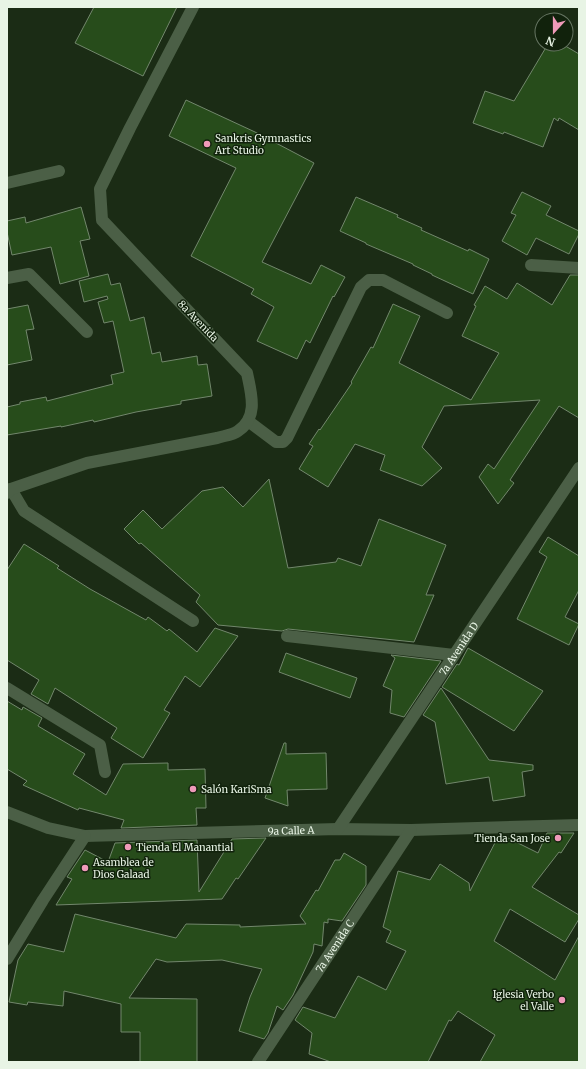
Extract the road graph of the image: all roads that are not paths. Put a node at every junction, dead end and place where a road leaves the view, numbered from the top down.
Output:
1 (193, 7) edge
2 (59, 171) dead end
3 (7, 183) edge
4 (531, 265) dead end
5 (579, 268) edge
6 (7, 278) edge
7 (447, 313) dead end
8 (87, 332) dead end
9 (248, 421) junction
10 (579, 468) edge
11 (9, 491) edge
12 (193, 621) dead end
13 (287, 636) dead end
14 (454, 655) junction
15 (7, 688) edge
16 (105, 772) dead end
17 (7, 812) edge
18 (579, 825) edge
19 (338, 829) junction
20 (411, 830) junction
21 (85, 836) junction
22 (7, 959) edge
23 (258, 1062) edge

1 - 9 street, 8a Avenida
2 - 3 street
4 - 5 street
6 - 8 street
7 - 9 street
9 - 11 street
10 - 14 street, 7a Avenida D
11 - 12 street
13 - 14 street
14 - 19 street, 7a Avenida D
15 - 16 street
17 - 21 street, 9a Calle A
18 - 20 street, 9a Calle A
19 - 20 street, 9a Calle A
19 - 21 street, 9a Calle A
20 - 23 street, 7a Avenida C
21 - 22 street

